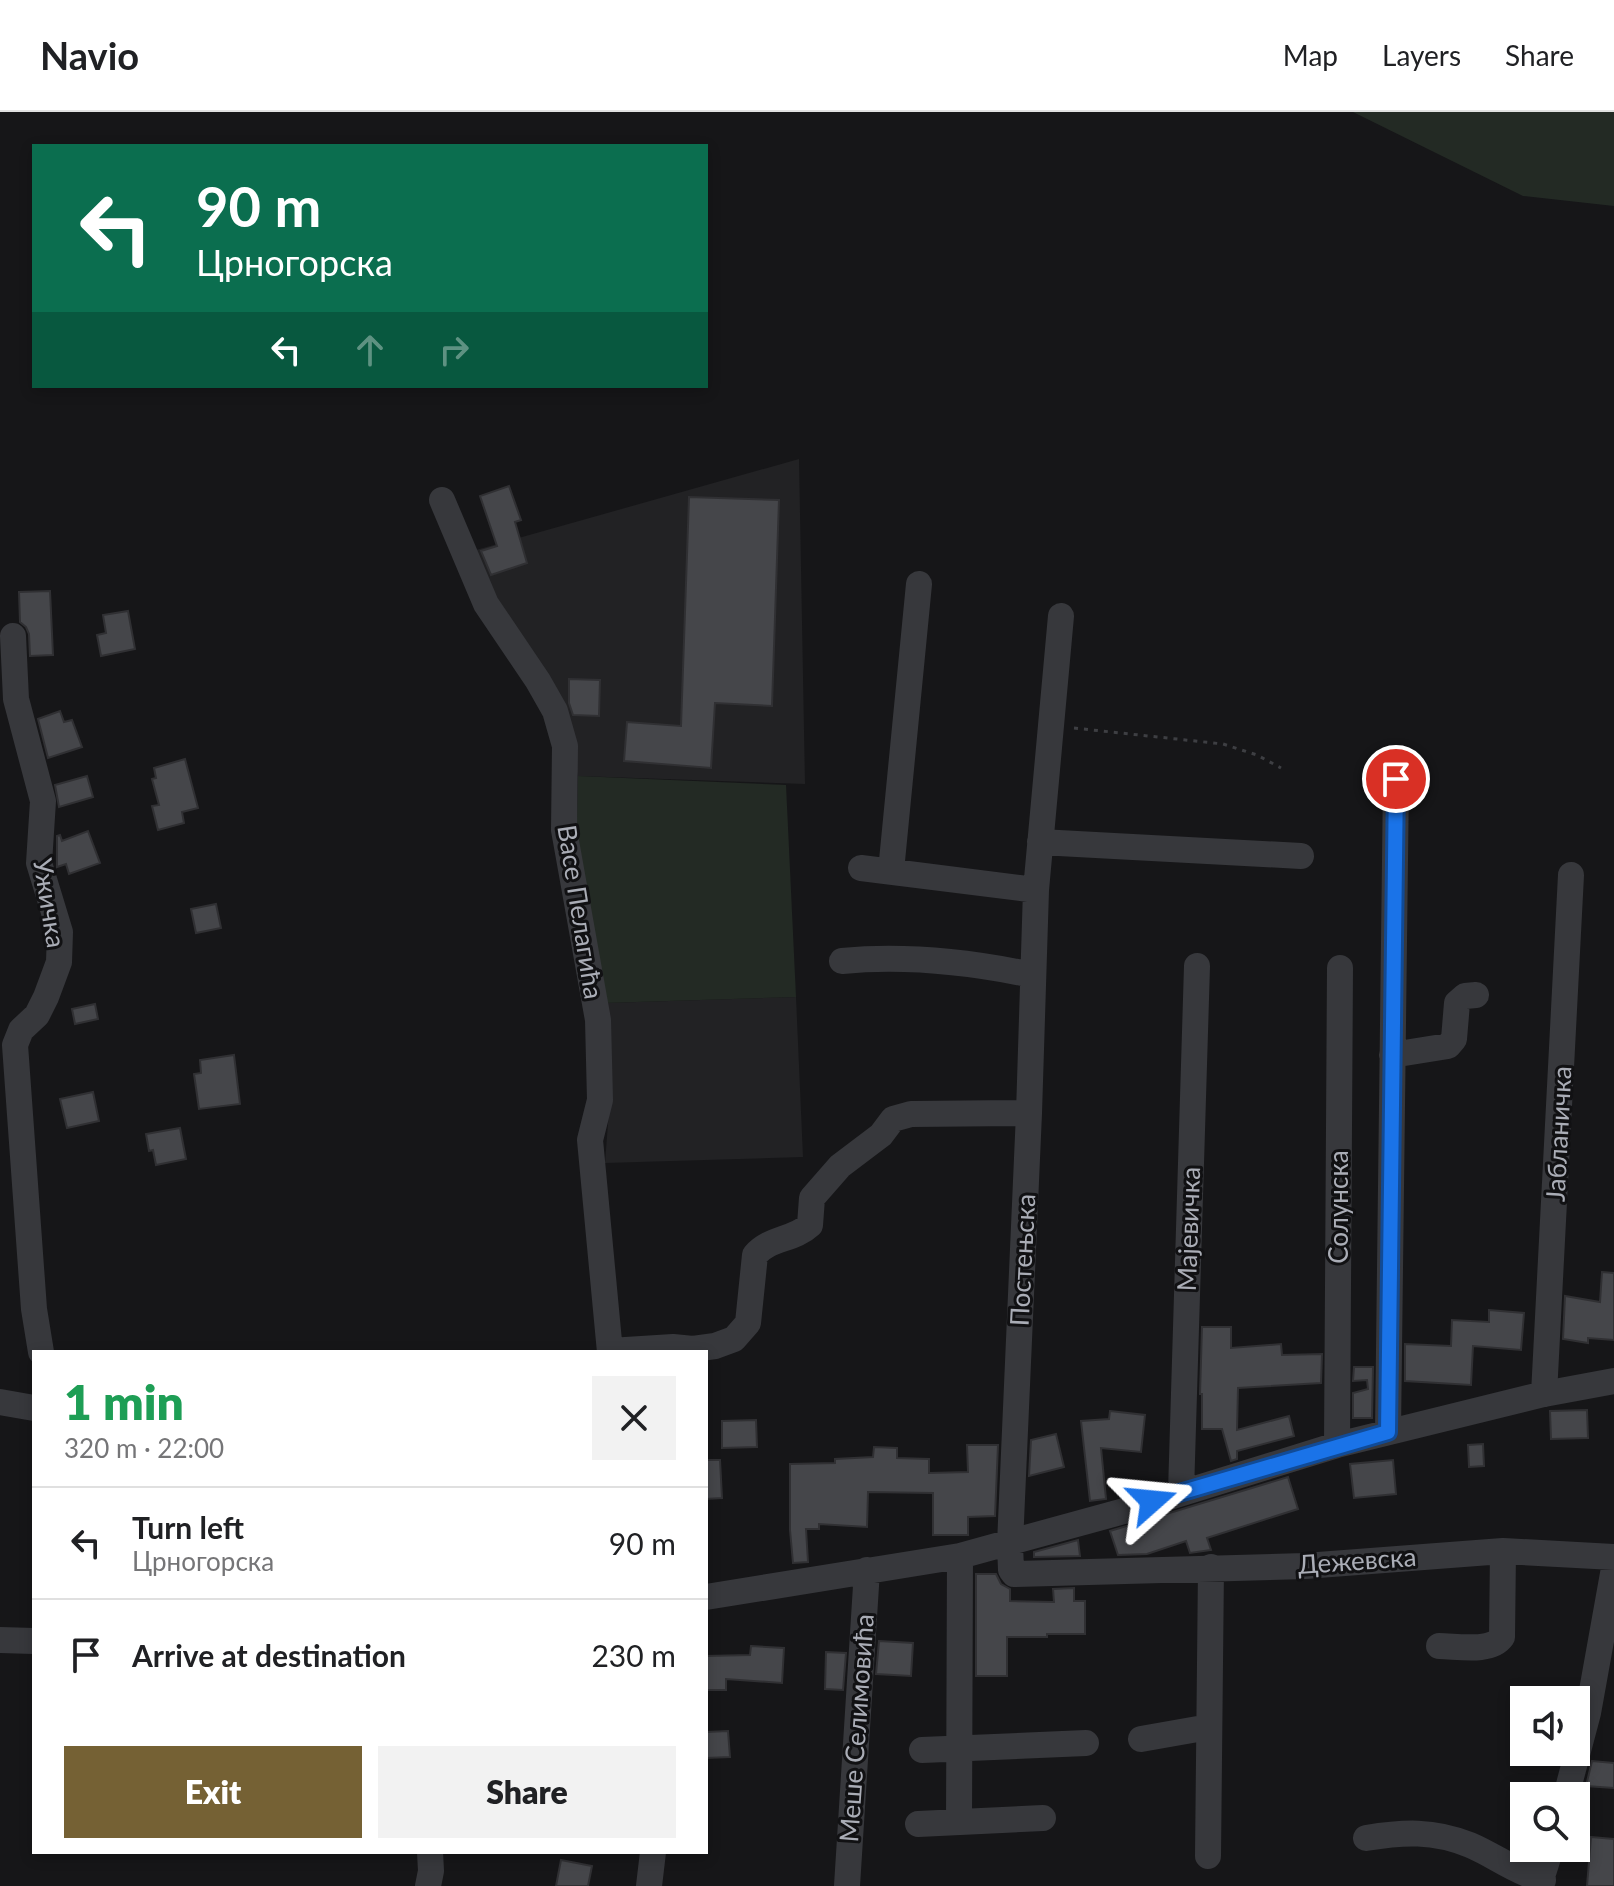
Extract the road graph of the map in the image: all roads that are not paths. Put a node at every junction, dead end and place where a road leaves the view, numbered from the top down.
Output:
1 (442, 500) dead end
2 (919, 584) dead end
3 (1061, 616) dead end
4 (13, 636) dead end
5 (1396, 779) dead end
6 (1040, 842) junction
7 (1301, 856) dead end
8 (861, 868) dead end
9 (891, 871) junction
10 (1571, 875) dead end
11 (1036, 890) junction
12 (842, 961) dead end
13 (1197, 966) dead end
14 (1340, 968) dead end
15 (1032, 975) junction
16 (1476, 995) dead end
17 (1392, 1055) junction
18 (1029, 1113) junction
19 (41, 1350) edge
20 (610, 1350) edge
21 (635, 1350) edge
22 (1614, 1381) edge
23 (1544, 1394) junction
24 (0, 1402) edge
25 (32, 1408) edge
26 (1388, 1432) junction
27 (1337, 1445) junction
28 (1181, 1492) junction
29 (1010, 1544) junction
30 (1503, 1551) junction
31 (960, 1556) junction
32 (1614, 1557) edge
33 (1211, 1567) junction
34 (1614, 1568) edge
35 (867, 1570) junction
36 (708, 1597) edge
37 (0, 1640) edge
38 (32, 1641) edge
39 (1439, 1646) dead end
40 (1209, 1727) junction
41 (1141, 1739) dead end
42 (1086, 1743) dead end
43 (959, 1749) junction
44 (922, 1750) dead end
45 (1570, 1782) edge
46 (1043, 1818) dead end
47 (959, 1822) junction
48 (918, 1824) dead end
49 (1366, 1838) dead end
50 (430, 1854) edge
51 (653, 1854) edge
52 (1208, 1856) dead end
53 (1547, 1862) edge
54 (1541, 1883) edge
55 (428, 1886) edge
56 (649, 1886) edge
57 (847, 1886) edge

1 - 20 street, Васе Пелагића
2 - 9 street
3 - 6 street, Постењска
4 - 19 street, Ужичка
5 - 17 street
6 - 7 street
6 - 11 street, Постењска
8 - 9 street
9 - 11 street
10 - 23 street, Јабланичка
11 - 15 street, Постењска
12 - 15 street
13 - 28 street, Мајевичка
14 - 27 street, Солунска
15 - 18 street, Постењска
16 - 17 street
17 - 26 street
18 - 21 street, Васе Пелагића
18 - 29 street, Постењска
22 - 23 street
23 - 26 street
24 - 25 street
26 - 27 street
27 - 28 street
28 - 29 street
29 - 31 street
29 - 33 street, Дежевска
30 - 32 street, Дежевска
30 - 33 street, Дежевска
30 - 39 street
31 - 35 street
31 - 43 street
33 - 40 street
34 - 45 street
35 - 36 street
35 - 57 street, Меше Селимовића
37 - 38 street
40 - 41 street
40 - 52 street
42 - 43 street
43 - 44 street
43 - 47 street
46 - 47 street
47 - 48 street
49 - 54 street
50 - 55 street
51 - 56 street
53 - 54 street

